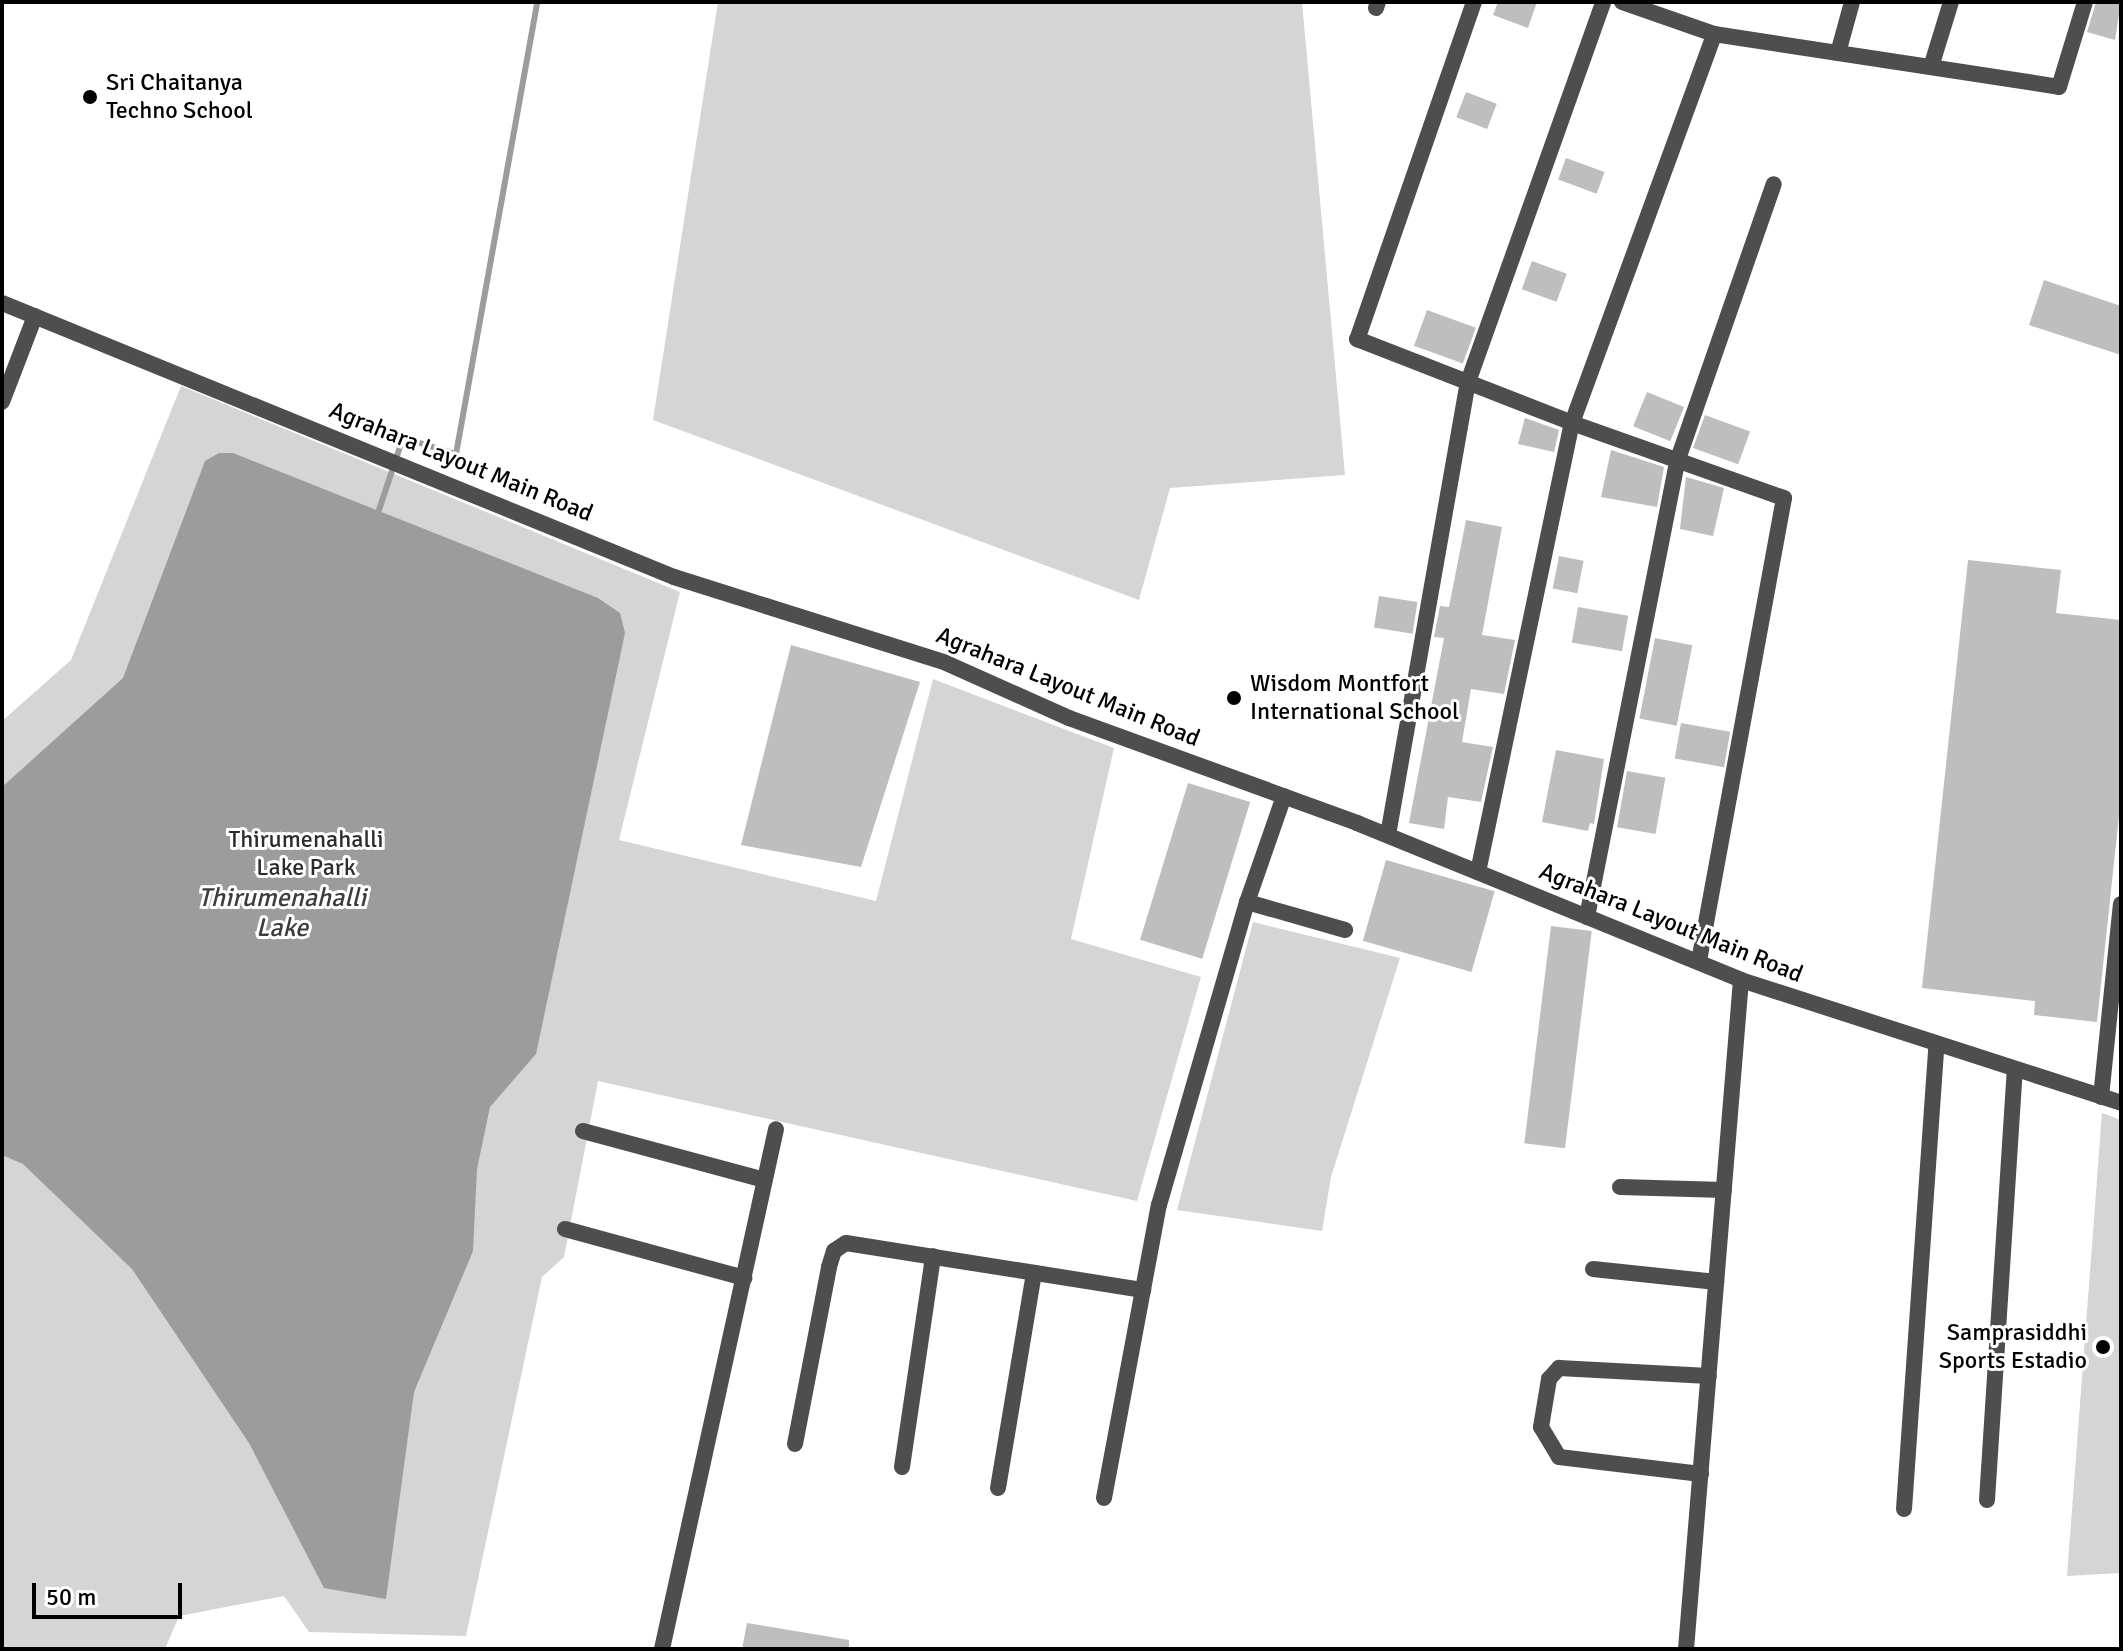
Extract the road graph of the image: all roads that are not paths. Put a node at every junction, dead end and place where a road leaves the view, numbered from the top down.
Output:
1 (1474, 2) edge
2 (1603, 2) edge
3 (1622, 2) edge
4 (1852, 2) edge
5 (1951, 2) edge
6 (2085, 2) edge
7 (1714, 34) junction
8 (1838, 53) junction
9 (1931, 67) junction
10 (1774, 184) dead end
11 (2, 303) edge
12 (35, 316) junction
13 (1468, 382) junction
14 (2, 402) edge
15 (1572, 423) junction
16 (1678, 459) junction
17 (1284, 796) junction
18 (1388, 835) junction
19 (1478, 872) junction
20 (1247, 902) junction
21 (2121, 904) edge
22 (1587, 917) junction
23 (1345, 930) dead end
24 (1699, 962) junction
25 (1741, 980) junction
26 (1936, 1047) junction
27 (2015, 1071) junction
28 (2101, 1097) junction
29 (2121, 1103) edge
30 (776, 1129) dead end
31 (583, 1131) dead end
32 (765, 1180) junction
33 (1620, 1187) dead end
34 (1724, 1190) junction
35 (565, 1229) dead end
36 (933, 1256) junction
37 (1593, 1269) dead end
38 (1034, 1273) junction
39 (744, 1278) junction
40 (1716, 1282) junction
41 (1143, 1290) junction
42 (1709, 1376) junction
43 (795, 1444) dead end
44 (902, 1467) dead end
45 (1701, 1474) junction
46 (998, 1488) dead end
47 (1104, 1498) dead end
48 (1987, 1500) dead end
49 (1904, 1509) dead end
50 (662, 1649) edge
51 (1686, 1649) edge

1 - 13 street
2 - 13 street
3 - 7 street
4 - 8 street
5 - 9 street
6 - 9 street
7 - 8 street
7 - 15 street
8 - 9 street
10 - 16 street
11 - 12 street, Agrahara Layout Main Road
12 - 14 street
12 - 17 street, Agrahara Layout Main Road
13 - 15 street
13 - 18 street
15 - 16 street
15 - 19 street
16 - 22 street
16 - 24 street
17 - 18 street, Agrahara Layout Main Road
17 - 20 street
18 - 19 street, Agrahara Layout Main Road
19 - 22 street, Agrahara Layout Main Road
20 - 23 street
20 - 41 street
21 - 28 street
22 - 24 street, Agrahara Layout Main Road
24 - 25 street, Agrahara Layout Main Road
25 - 26 street, Agrahara Layout Main Road
25 - 34 street
26 - 27 street, Agrahara Layout Main Road
26 - 49 street
27 - 28 street, Agrahara Layout Main Road
27 - 48 street
28 - 29 street, Agrahara Layout Main Road
30 - 32 street
31 - 32 street
32 - 39 street
33 - 34 street
34 - 40 street
35 - 39 street
36 - 38 street
36 - 43 street
36 - 44 street
37 - 40 street
38 - 41 street
38 - 46 street
39 - 50 street
40 - 42 street
41 - 47 street
42 - 45 street
42 - 45 street
45 - 51 street

